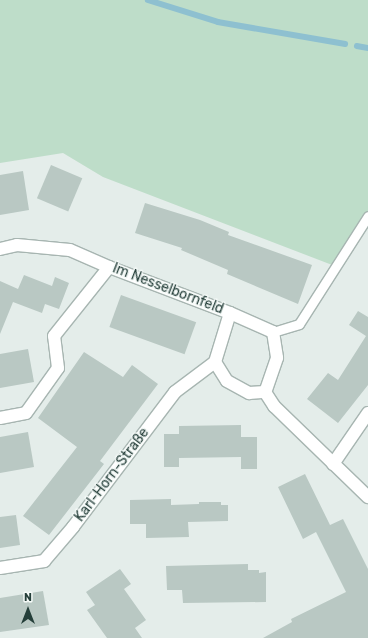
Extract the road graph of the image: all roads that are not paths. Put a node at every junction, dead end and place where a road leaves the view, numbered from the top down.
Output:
1 (368, 216) edge
2 (0, 249) edge
3 (109, 267) junction
4 (230, 313) junction
5 (274, 332) junction
6 (215, 362) junction
7 (265, 392) junction
8 (368, 413) edge
9 (0, 418) edge
10 (333, 464) junction
11 (368, 497) edge
12 (0, 568) edge

1 - 5 lane
2 - 3 street, Im Nesselbornfeld
3 - 4 street, Im Nesselbornfeld
3 - 9 street
4 - 5 street, Im Nesselbornfeld
4 - 6 street
5 - 7 street
6 - 7 street
6 - 12 street, Karl-Horn-Straße
7 - 10 street
8 - 10 street
10 - 11 street

